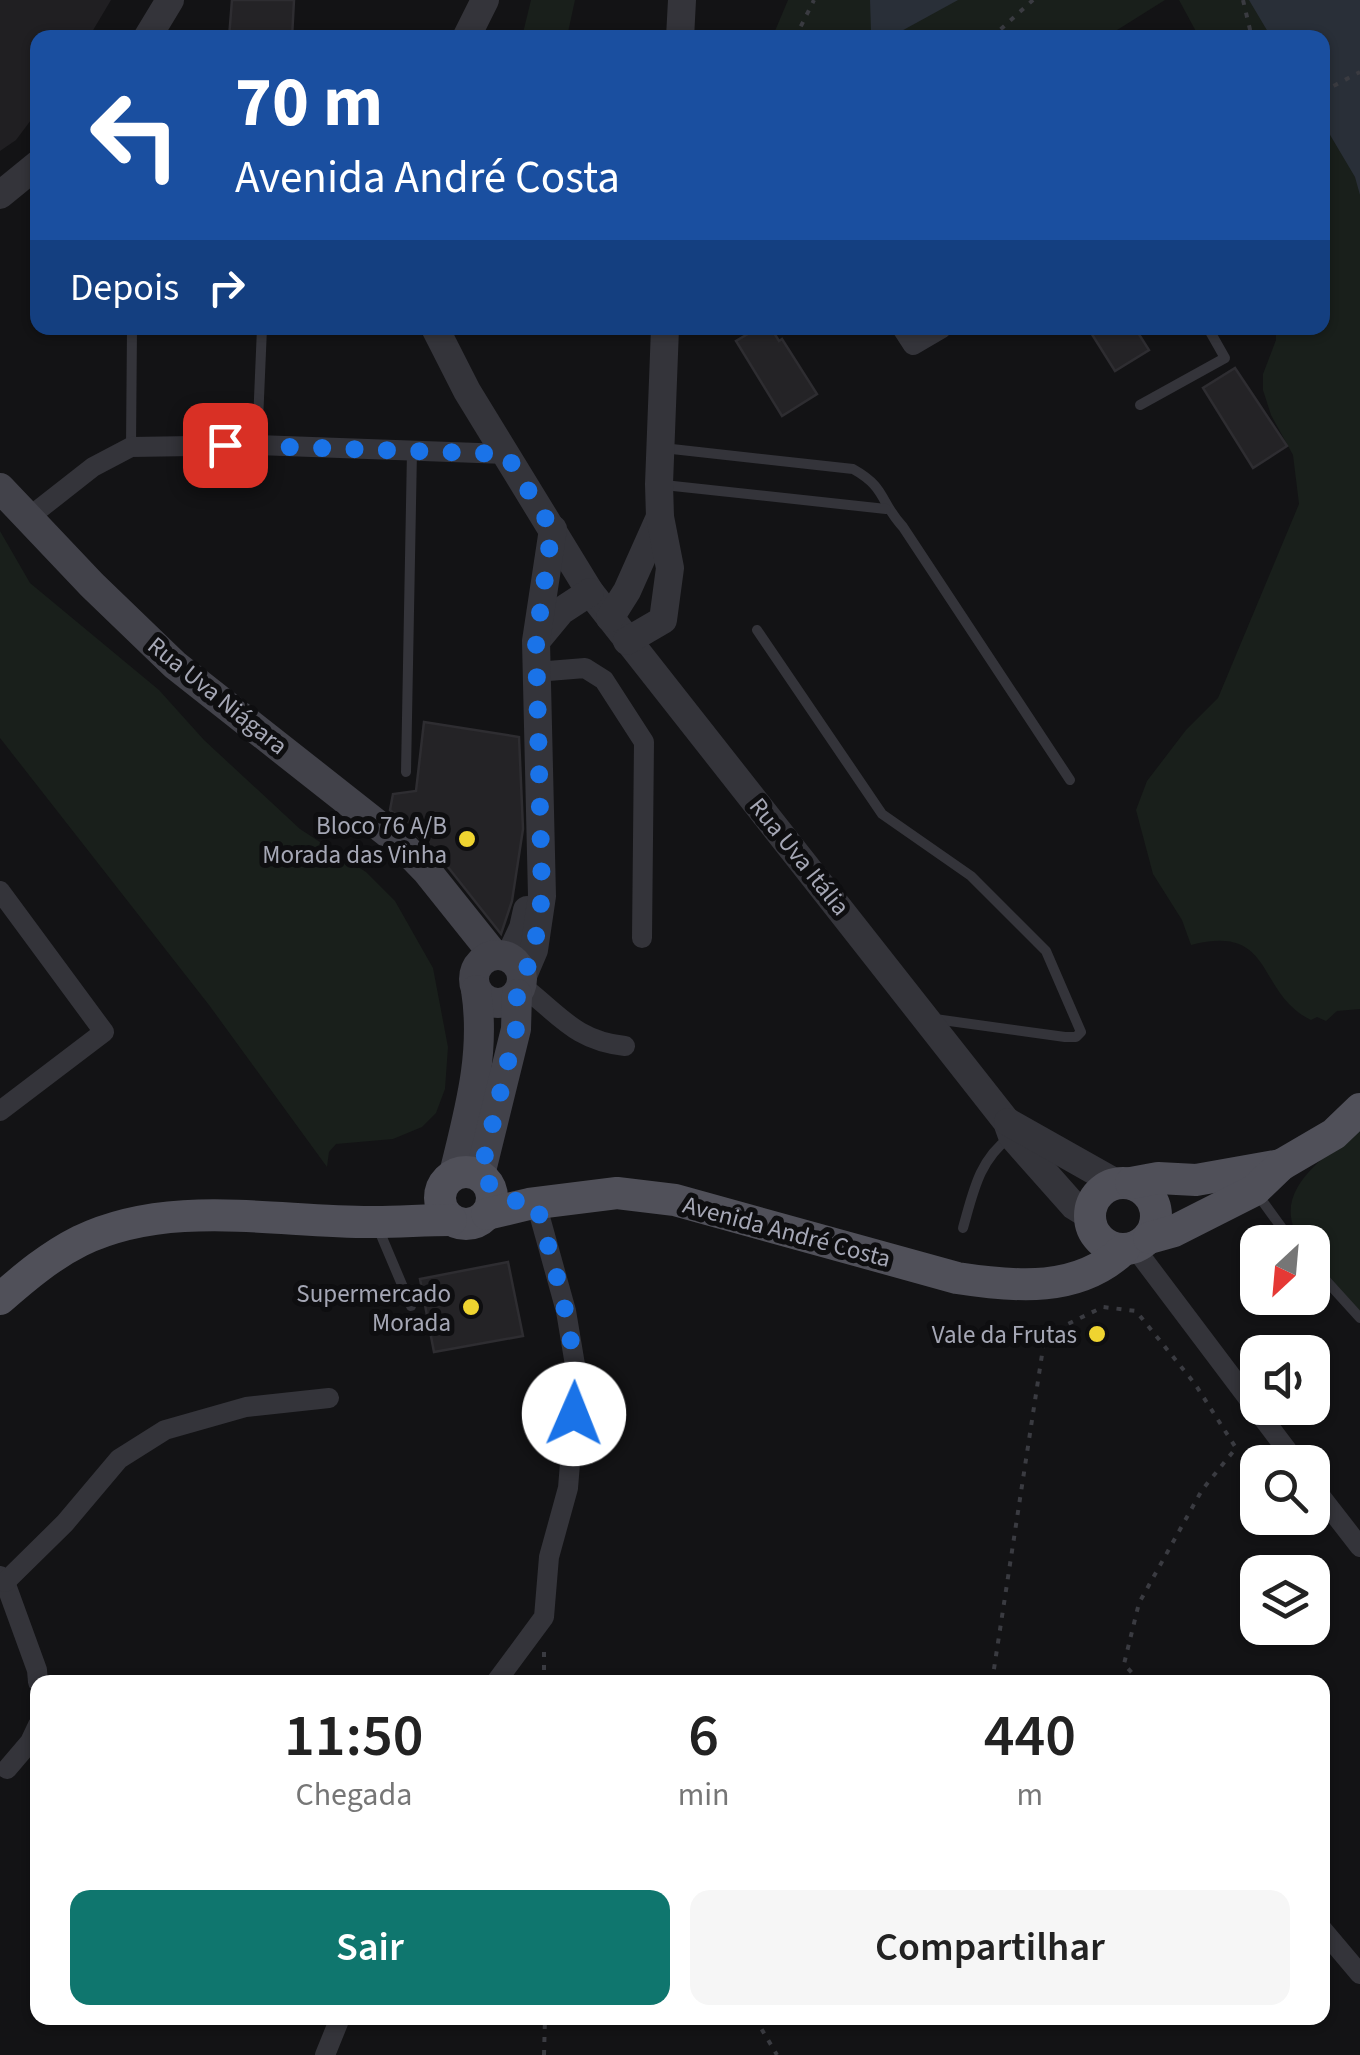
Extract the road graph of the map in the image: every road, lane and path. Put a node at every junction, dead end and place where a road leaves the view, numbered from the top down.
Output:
1 (170, 0) edge
2 (485, 0) edge
3 (682, 0) edge
4 (814, 0) edge
5 (1033, 0) edge
6 (1243, 0) edge
7 (152, 30) edge
8 (470, 30) edge
9 (680, 30) edge
10 (800, 30) edge
11 (999, 30) edge
12 (1250, 30) edge
13 (1360, 72) edge
14 (1330, 88) edge
15 (30, 171) edge
16 (0, 195) edge
17 (132, 335) edge
18 (262, 335) edge
19 (438, 335) edge
20 (666, 335) edge
21 (906, 335) edge
22 (930, 335) edge
23 (1212, 335) edge
24 (1140, 405) dead end
25 (257, 445) junction
26 (130, 447) junction
27 (660, 448) junction
28 (412, 450) junction
29 (506, 454) junction
30 (659, 484) junction
31 (0, 488) edge
32 (886, 509) junction
33 (28, 518) junction
34 (660, 518) junction
35 (552, 529) junction
36 (636, 570) junction
37 (586, 584) junction
38 (663, 620) junction
39 (618, 630) junction
40 (757, 630) dead end
41 (536, 641) junction
42 (536, 672) junction
43 (659, 680) junction
44 (406, 772) dead end
45 (1070, 780) dead end
46 (0, 891) edge
47 (642, 938) dead end
48 (502, 976) junction
49 (929, 1018) junction
50 (625, 1046) dead end
51 (1360, 1110) edge
52 (0, 1111) edge
53 (1014, 1129) junction
54 (1281, 1164) junction
55 (1124, 1183) junction
56 (472, 1186) junction
57 (1255, 1190) junction
58 (532, 1204) junction
59 (387, 1221) junction
60 (1091, 1221) junction
61 (1280, 1225) edge
62 (963, 1228) dead end
63 (1136, 1245) junction
64 (1044, 1284) junction
65 (1330, 1285) edge
66 (0, 1300) edge
67 (410, 1306) dead end
68 (1360, 1318) edge
69 (329, 1398) dead end
70 (1283, 1445) edge
71 (1330, 1508) edge
72 (1360, 1547) edge
73 (2, 1579) edge
74 (37, 1675) edge
75 (501, 1675) edge
76 (993, 1675) edge
77 (1134, 1675) edge
78 (30, 1742) edge
79 (7, 1770) dead end
80 (1330, 1939) edge
81 (1360, 1974) edge
82 (337, 2025) edge
83 (545, 2025) edge
84 (760, 2025) edge
85 (325, 2055) edge
86 (544, 2055) edge
87 (777, 2055) edge

1 - 7 street
2 - 8 street
3 - 9 street
4 - 10 path
5 - 11 path
6 - 12 path
13 - 14 path
15 - 16 street
17 - 26 lane
18 - 25 lane
19 - 29 street, Rua Uva Itália
20 - 27 street
21 - 22 street
23 - 24 lane
25 - 26 street
25 - 28 street
26 - 33 street
27 - 30 street
27 - 32 lane
28 - 29 street
28 - 44 lane
29 - 35 street, Rua Uva Itália
30 - 32 lane
30 - 34 street
31 - 33 main road, Rua Uva Niágara
32 - 45 lane
33 - 48 main road, Rua Uva Niágara
34 - 36 street
34 - 38 street
35 - 37 street, Rua Uva Itália
35 - 41 street
36 - 37 street
36 - 39 street
37 - 39 street, Rua Uva Itália
37 - 41 street
38 - 39 street
38 - 43 street
39 - 43 street, Rua Uva Itália
40 - 49 lane
41 - 42 street
42 - 47 street
42 - 48 street
43 - 49 street, Rua Uva Itália
46 - 52 street
48 - 50 street
48 - 56 main road, Rua Uva Niágara
48 - 56 main road, Rua Uva Niágara
49 - 53 street, Rua Uva Itália
51 - 54 main road, Avenida André Costa
53 - 55 street, Rua Uva Itália
53 - 60 street, Rua Uva Itália
53 - 62 lane
54 - 55 main road, Avenida André Costa
54 - 57 main road, Avenida André Costa
55 - 60 main road
55 - 63 main road
56 - 58 main road, Avenida André Costa
56 - 59 main road
56 - 59 main road
57 - 61 lane
57 - 63 main road, Avenida André Costa
58 - 64 main road, Avenida André Costa
58 - 75 street
59 - 66 main road
59 - 67 lane
60 - 63 main road
60 - 64 main road
63 - 64 main road, Avenida André Costa
63 - 70 street
65 - 68 lane
69 - 73 street
71 - 72 street
73 - 74 street
76 - 77 path
78 - 79 street
80 - 81 street
82 - 85 street
83 - 86 path
84 - 87 path

